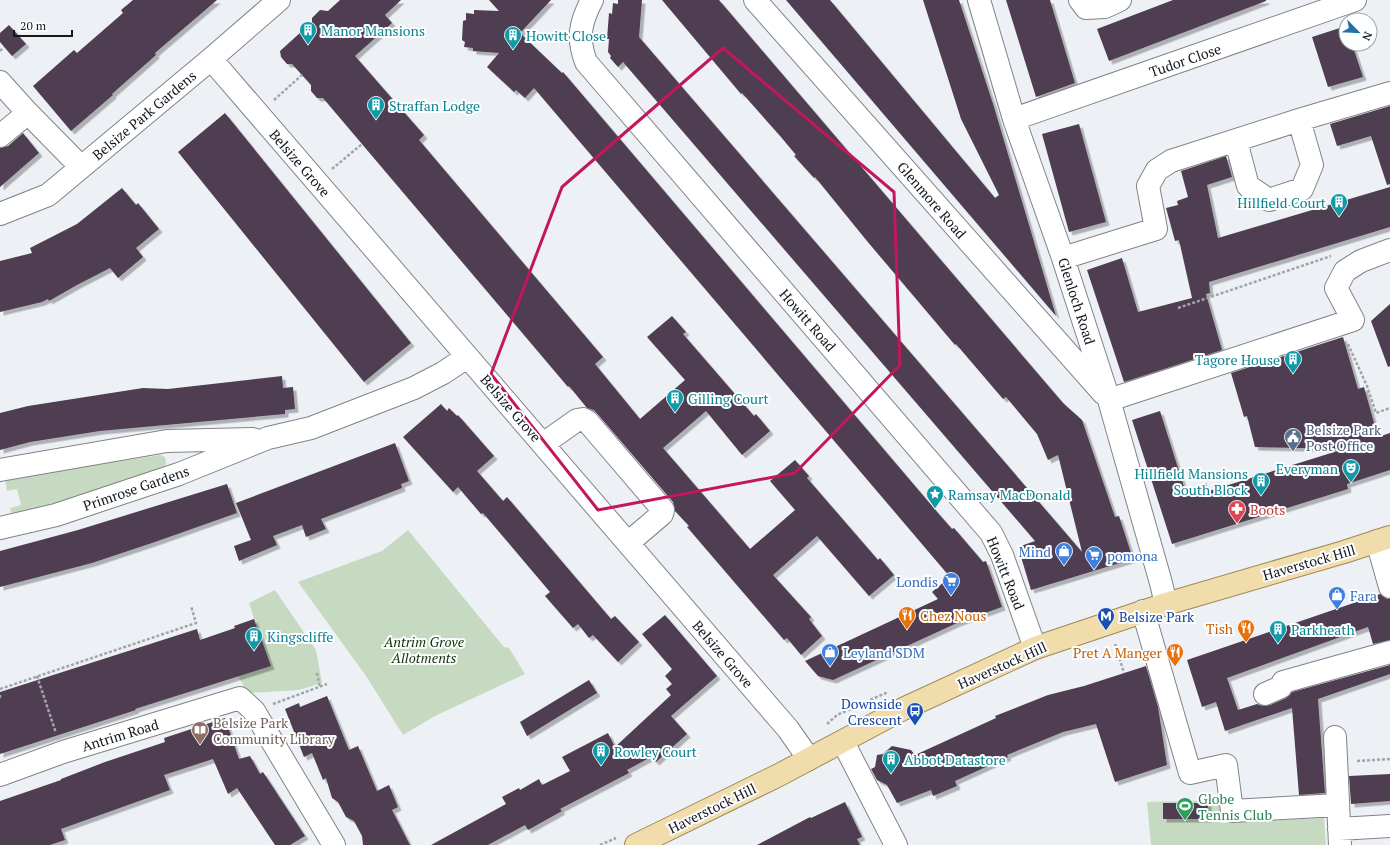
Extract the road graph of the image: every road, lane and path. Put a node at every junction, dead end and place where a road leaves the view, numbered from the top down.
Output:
1 (279, 0) edge
2 (592, 0) edge
3 (755, 0) edge
4 (979, 0) edge
5 (1080, 0) edge
6 (1120, 0) edge
7 (1355, 0) edge
8 (4, 46) dead end
9 (0, 51) edge
10 (211, 59) junction
11 (302, 75) dead end
12 (0, 82) edge
13 (1390, 93) edge
14 (28, 113) junction
15 (258, 114) junction
16 (1014, 119) junction
17 (1299, 120) junction
18 (0, 136) edge
19 (1236, 141) junction
20 (362, 144) dead end
21 (337, 165) dead end
22 (81, 167) junction
23 (0, 214) edge
24 (1390, 250) edge
25 (1063, 258) junction
26 (1279, 273) dead end
27 (1178, 308) dead end
28 (1339, 325) junction
29 (467, 357) junction
30 (1109, 400) junction
31 (1390, 408) edge
32 (268, 438) junction
33 (543, 444) junction
34 (0, 470) edge
35 (0, 528) edge
36 (1384, 539) edge
37 (628, 543) junction
38 (1390, 587) edge
39 (1166, 604) junction
40 (191, 606) dead end
41 (1143, 611) junction
42 (1115, 644) dead end
43 (1035, 648) junction
44 (1390, 652) edge
45 (317, 673) dead end
46 (1124, 673) dead end
47 (37, 676) junction
48 (327, 684) dead end
49 (320, 687) junction
50 (0, 689) edge
51 (1265, 694) dead end
52 (0, 695) edge
53 (0, 699) edge
54 (247, 705) junction
55 (1334, 737) dead end
56 (842, 742) junction
57 (63, 752) junction
58 (809, 759) junction
59 (1390, 759) edge
60 (1336, 762) junction
61 (0, 775) edge
62 (1338, 805) junction
63 (1390, 826) edge
64 (1340, 837) edge
65 (612, 839) dead end
66 (334, 845) edge
67 (600, 845) edge
68 (636, 845) edge
69 (896, 845) edge

1 - 10 street, Belsize Park Gardens
2 - 43 street, Howitt Road
3 - 30 street, Glenmore Road
4 - 16 street, Glenloch Road
5 - 6 street
7 - 16 street, Tudor Close
8 - 9 path
10 - 15 street, Belsize Grove
10 - 22 street, Belsize Park Gardens
11 - 15 path
12 - 14 street
13 - 17 street
14 - 18 street
14 - 22 street
15 - 29 street, Belsize Grove
16 - 25 street, Glenloch Road
17 - 19 street
17 - 19 street
19 - 25 street
20 - 21 path
22 - 23 street, Belsize Park Gardens
24 - 28 street
25 - 30 street, Glenloch Road
26 - 27 path
28 - 30 street
28 - 31 path
29 - 32 street, Primrose Gardens
29 - 33 street, Belsize Grove
30 - 39 street, Glenloch Road
32 - 34 street, Primrose Gardens
32 - 35 street, Primrose Gardens
33 - 37 street, Belsize Grove
33 - 37 street
36 - 38 street
36 - 39 main road, Haverstock Hill
37 - 58 street, Belsize Grove
39 - 41 main road, Haverstock Hill
40 - 47 path
41 - 43 main road, Haverstock Hill
41 - 62 street
42 - 46 path
43 - 56 main road, Haverstock Hill
44 - 51 street
45 - 49 path
47 - 50 path
47 - 57 path
48 - 49 path
49 - 54 path
52 - 53 path
54 - 57 street, Antrim Road
54 - 66 street
55 - 60 street
56 - 58 main road, Haverstock Hill
56 - 69 street
57 - 61 street, Antrim Road
58 - 68 main road, Haverstock Hill
59 - 60 path
60 - 62 street
62 - 64 street
63 - 64 street
65 - 67 path

